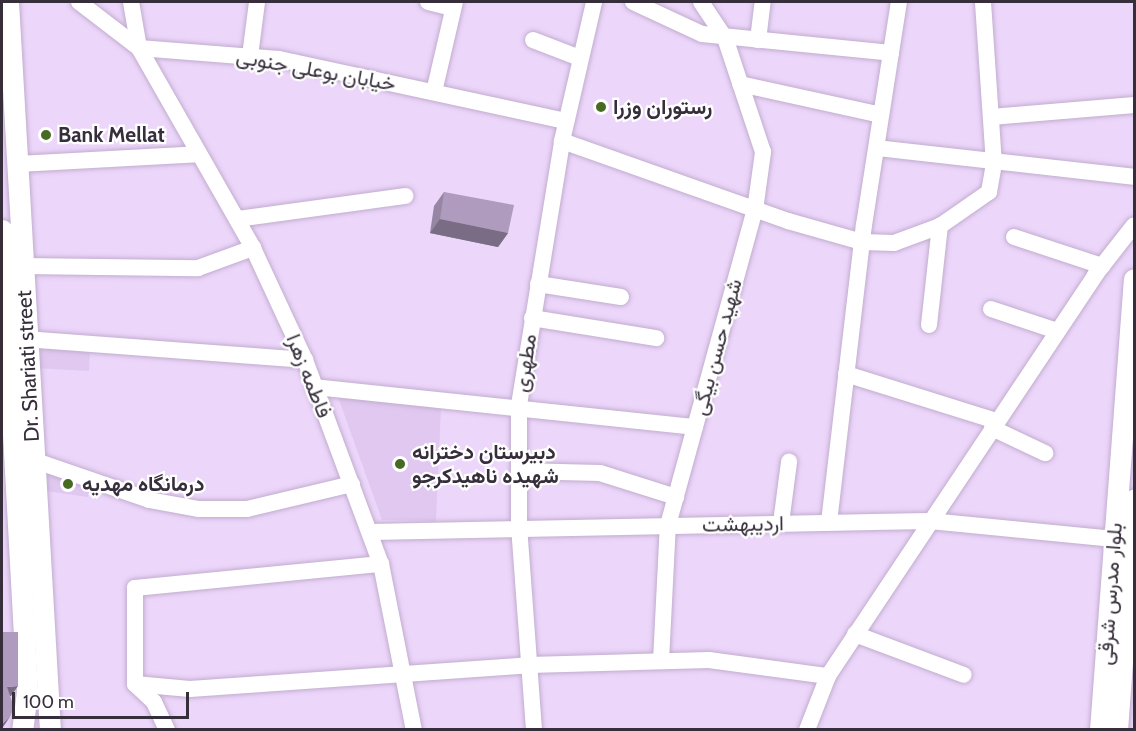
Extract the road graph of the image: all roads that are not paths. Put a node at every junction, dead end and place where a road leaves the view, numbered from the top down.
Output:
1 (8, 2) edge
2 (79, 2) edge
3 (133, 2) edge
4 (257, 2) edge
5 (428, 2) edge
6 (594, 2) edge
7 (633, 2) edge
8 (701, 2) edge
9 (763, 2) edge
10 (899, 2) edge
11 (983, 2) edge
12 (454, 5) edge
13 (725, 38) junction
14 (533, 40) dead end
15 (758, 40) junction
16 (139, 48) junction
17 (891, 53) junction
18 (250, 56) junction
19 (580, 58) junction
20 (740, 84) junction
21 (434, 92) junction
22 (1134, 105) edge
23 (881, 116) junction
24 (991, 117) junction
25 (566, 121) junction
26 (562, 141) junction
27 (877, 148) junction
28 (199, 154) junction
29 (16, 164) junction
30 (994, 164) junction
31 (1134, 177) edge
32 (405, 196) dead end
33 (755, 210) junction
34 (237, 219) junction
35 (1134, 225) edge
36 (940, 226) junction
37 (2, 230) edge
38 (1014, 237) dead end
39 (862, 242) junction
40 (253, 248) junction
41 (1102, 266) junction
42 (9, 270) edge
43 (1134, 279) edge
44 (538, 284) junction
45 (621, 297) dead end
46 (991, 309) dead end
47 (532, 318) junction
48 (929, 325) dead end
49 (1057, 331) junction
50 (656, 338) dead end
51 (26, 339) junction
52 (305, 360) junction
53 (846, 374) junction
54 (314, 387) junction
55 (519, 405) junction
56 (6, 409) edge
57 (994, 425) junction
58 (695, 427) junction
59 (1045, 453) dead end
60 (33, 460) junction
61 (789, 462) dead end
62 (519, 471) junction
63 (352, 484) junction
64 (676, 497) junction
65 (1134, 500) edge
66 (930, 521) junction
67 (828, 522) junction
68 (781, 523) junction
69 (668, 525) junction
70 (519, 528) junction
71 (371, 532) junction
72 (1127, 541) edge
73 (381, 564) junction
74 (855, 634) junction
75 (661, 661) junction
76 (529, 665) junction
77 (407, 672) junction
78 (964, 675) dead end
79 (828, 676) junction
80 (135, 684) junction
81 (22, 729) edge
82 (50, 729) edge
83 (167, 729) edge
84 (414, 729) edge
85 (534, 729) edge
86 (807, 729) edge
87 (1100, 729) edge
88 (1117, 729) edge

1 - 29 main road, Dr. Shariati street
2 - 16 street
3 - 16 street
4 - 18 street
5 - 12 street
6 - 19 street, مطهری
7 - 13 street
8 - 13 street, شهید حسن بیگی
9 - 15 street
10 - 17 street
11 - 24 street
12 - 21 street
13 - 15 street
13 - 20 street, شهید حسن بیگی
14 - 19 street
15 - 17 street
16 - 18 street, خیابان بوعلی جنوبی
16 - 28 street, فاطمه زهرا
17 - 23 street
18 - 21 street, خیابان بوعلی جنوبی
19 - 25 street, مطهری
20 - 23 street
20 - 33 street, شهید حسن بیگی
21 - 25 street, خیابان بوعلی جنوبی
22 - 24 street
23 - 27 street
24 - 30 street
25 - 26 street, مطهری
26 - 33 street
26 - 44 street, مطهری
27 - 30 street
27 - 39 street
28 - 29 street
28 - 34 street, فاطمه زهرا
29 - 42 main road, Dr. Shariati street
30 - 31 street
30 - 36 street
32 - 34 street
33 - 39 street
33 - 58 street, شهید حسن بیگی
34 - 40 street, فاطمه زهرا
35 - 41 street
36 - 39 street
36 - 48 street
37 - 42 main road
38 - 41 street
39 - 53 street
40 - 42 street
40 - 52 street, فاطمه زهرا
41 - 49 street
42 - 51 main road, Dr. Shariati street
42 - 56 main road
43 - 72 main road, بلوار مدرس شرقی
44 - 45 street
44 - 47 street, مطهری
46 - 49 street
47 - 50 street
47 - 55 street, مطهری
49 - 57 street
51 - 52 street
51 - 60 main road, Dr. Shariati street
52 - 54 street, فاطمه زهرا
53 - 57 street
53 - 67 street
54 - 55 street
54 - 63 street, فاطمه زهرا
55 - 58 street
55 - 62 street, مطهری
56 - 81 main road
57 - 59 street
57 - 66 street
58 - 64 street, شهید حسن بیگی
60 - 63 street
60 - 82 main road, Dr. Shariati street
61 - 68 street
62 - 64 street
62 - 70 street, مطهری
63 - 71 street, فاطمه زهرا
64 - 69 street, شهید حسن بیگی
65 - 72 main road, بلوار مدرس شرقی
66 - 67 street, اردیبهشت
66 - 72 street, اردیبهشت
66 - 74 street
67 - 68 street, اردیبهشت
68 - 69 street, اردیبهشت
69 - 70 street, اردیبهشت
69 - 75 street, شهید حسن بیگی
70 - 71 street, اردیبهشت
70 - 76 street, مطهری
71 - 73 street, فاطمه زهرا
72 - 87 main road, بلوار مدرس شرقی
72 - 88 main road, بلوار مدرس شرقی
73 - 77 street, فاطمه زهرا
73 - 80 street
74 - 78 street
74 - 79 street
75 - 76 street
75 - 79 street
76 - 77 street
76 - 85 street, مطهری
77 - 80 street
77 - 84 street, فاطمه زهرا
79 - 86 street
80 - 83 street

